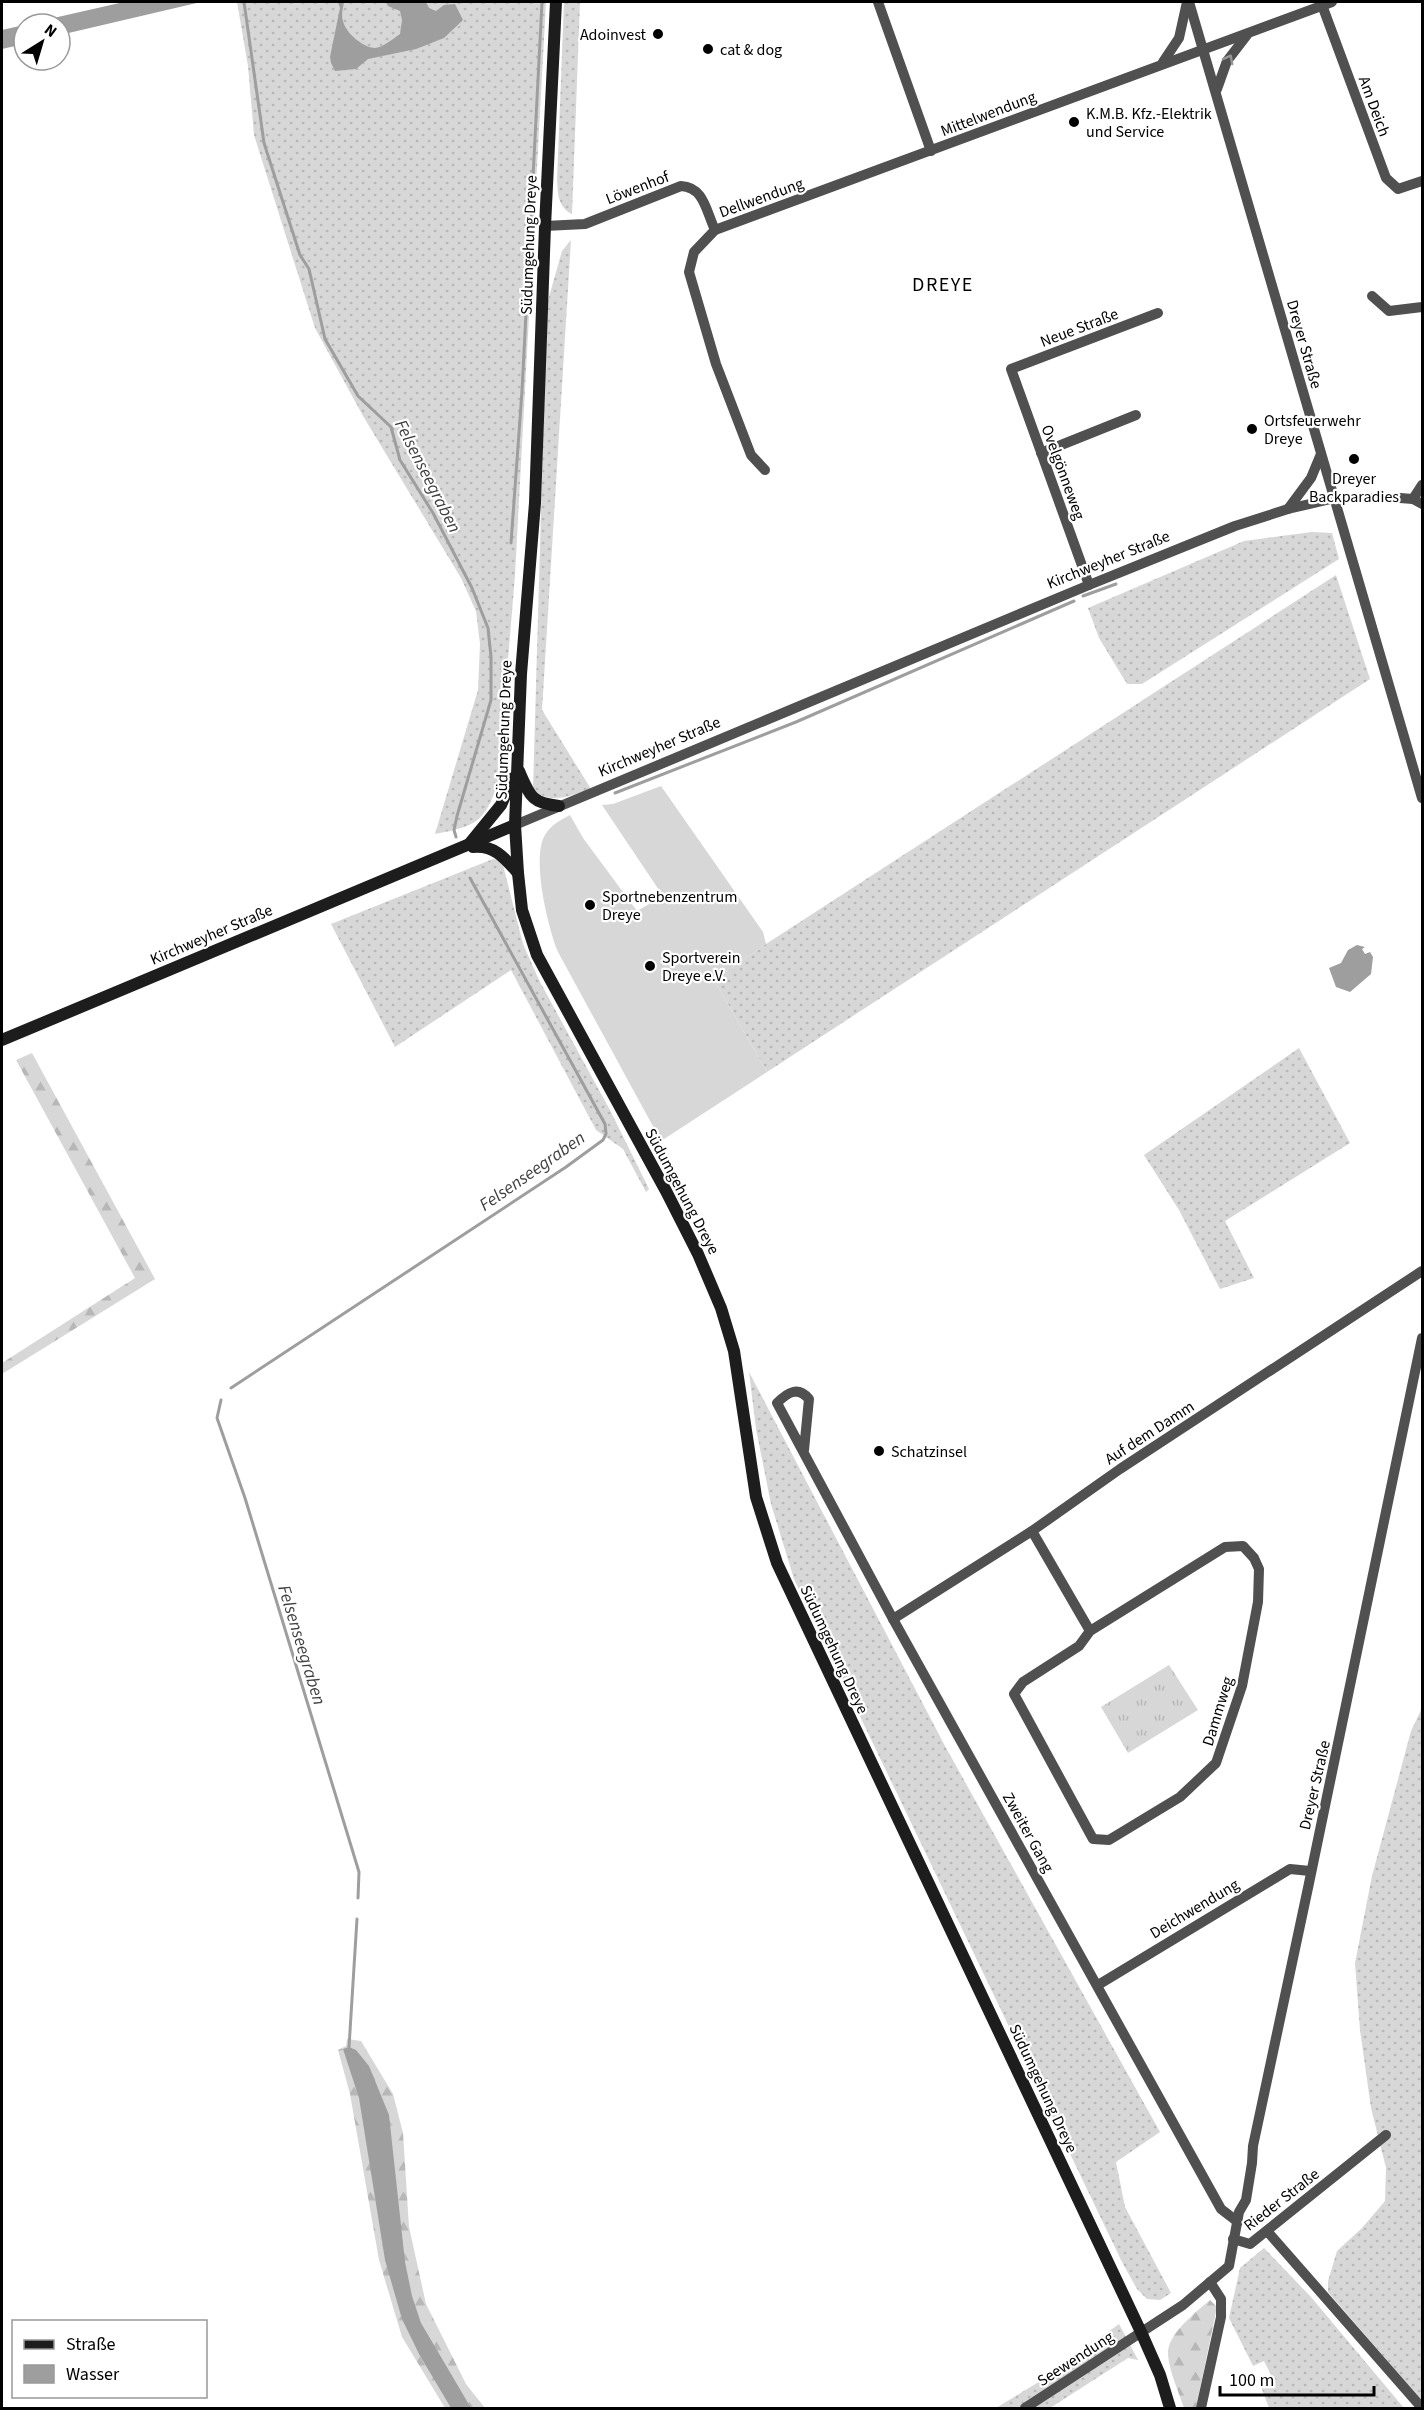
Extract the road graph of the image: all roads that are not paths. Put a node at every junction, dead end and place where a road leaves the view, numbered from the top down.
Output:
1 (556, 2) edge
2 (878, 2) edge
3 (1188, 2) edge
4 (1327, 3) edge
5 (1249, 32) junction
6 (1205, 49) junction
7 (1162, 62) junction
8 (1217, 90) junction
9 (931, 151) junction
10 (1422, 182) edge
11 (545, 226) junction
12 (715, 230) junction
13 (1372, 296) dead end
14 (1422, 307) edge
15 (1158, 313) dead end
16 (1011, 369) joint
17 (1136, 415) dead end
18 (1041, 453) junction
19 (1321, 454) junction
20 (765, 470) dead end
21 (1422, 485) edge
22 (1335, 498) junction
23 (1418, 502) edge
24 (1288, 509) junction
25 (1089, 585) junction
26 (518, 764) junction
27 (1422, 796) edge
28 (560, 806) junction
29 (515, 825) junction
30 (465, 848) junction
31 (518, 873) junction
32 (2, 1040) edge
33 (1422, 1271) edge
34 (1422, 1338) edge
35 (804, 1450) junction
36 (1032, 1531) junction
37 (892, 1619) junction
38 (1090, 1631) junction
39 (1310, 1871) junction
40 (1098, 1985) junction
41 (1386, 2135) dead end
42 (1238, 2222) junction
43 (1267, 2231) junction
44 (1233, 2239) junction
45 (1210, 2282) junction
46 (1142, 2332) junction
47 (1025, 2409) edge
48 (1170, 2409) edge
49 (1201, 2409) edge
50 (1422, 2409) edge

1 - 11 main road, Südumgehung Dreye
2 - 9 street, Mittelwendung
3 - 6 street, Dreyer Straße
3 - 7 street
4 - 5 street, Mittelwendung
4 - 10 street, Am Deich
5 - 6 street, Mittelwendung
8 -> 5 street
6 - 7 street, Mittelwendung
6 - 8 street, Dreyer Straße
7 - 9 street, Mittelwendung
8 - 19 street, Dreyer Straße
9 - 12 street, Dellwendung
11 - 12 street, Löwenhof
11 - 26 main road, Südumgehung Dreye
12 - 20 street, Dellwendung
13 - 14 street
15 - 16 street, Neue Straße
16 - 18 street, Ovelgönneweg
17 - 18 street
18 - 25 street, Ovelgönneweg
19 - 22 street, Dreyer Straße
19 - 24 street
21 - 23 street
22 - 23 street
22 - 24 street, Kirchweyher Straße
22 - 27 street, Dreyer Straße
24 - 25 street, Kirchweyher Straße
25 - 28 street, Kirchweyher Straße
26 - 28 main road
26 - 29 main road, Südumgehung Dreye
26 - 30 main road
28 - 29 street, Kirchweyher Straße
29 - 30 main road, Kirchweyher Straße
29 - 31 main road, Südumgehung Dreye
30 - 31 main road
30 - 32 main road, Kirchweyher Straße
31 - 46 main road, Südumgehung Dreye
33 - 36 street, Auf dem Damm
34 - 39 street, Dreyer Straße
35 - 35 street, Zweiter Gang
35 - 37 street, Zweiter Gang
36 - 37 street, Auf dem Damm
36 - 38 street
37 - 40 street, Zweiter Gang
38 - 38 street, Dammweg
39 - 40 street, Deichwendung
39 - 42 street, Dreyer Straße
40 - 42 street, Zweiter Gang
41 - 43 street, Rieder Straße
42 - 44 street, Dreyer Straße
43 - 44 street, Rieder Straße
43 - 50 street
44 - 45 street, Rieder Straße
45 - 46 street, Rieder Straße
45 - 49 street
46 - 47 street, Seewendung
46 - 48 main road, Südumgehung Dreye

